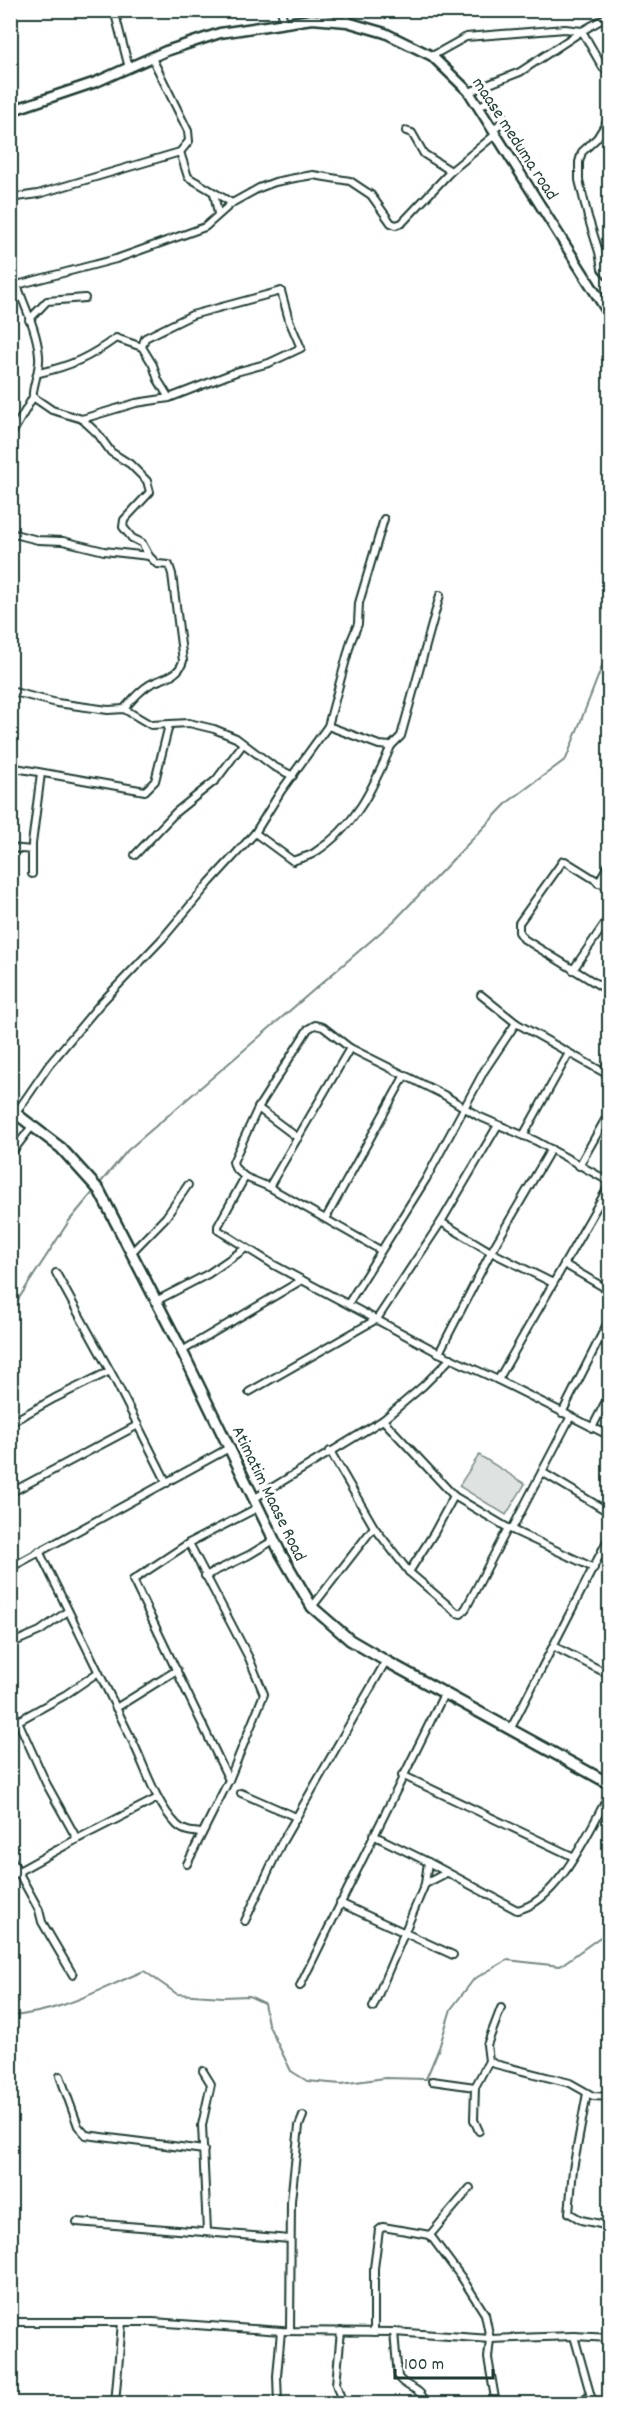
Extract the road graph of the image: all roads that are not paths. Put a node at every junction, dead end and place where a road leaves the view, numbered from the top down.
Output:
1 (114, 10) edge
2 (281, 10) edge
3 (348, 10) edge
4 (609, 15) edge
5 (284, 22) junction
6 (347, 22) junction
7 (582, 31) junction
8 (432, 56) junction
9 (152, 58) junction
10 (129, 68) junction
11 (609, 72) edge
12 (469, 92) junction
13 (479, 107) junction
14 (10, 111) edge
15 (609, 117) edge
16 (406, 131) dead end
17 (495, 132) junction
18 (180, 152) junction
19 (451, 171) junction
20 (214, 193) junction
21 (10, 198) edge
22 (232, 203) junction
23 (218, 214) junction
24 (10, 268) edge
25 (609, 278) edge
26 (17, 285) junction
27 (85, 297) dead end
28 (608, 311) edge
29 (29, 320) junction
30 (142, 347) junction
31 (39, 373) junction
32 (33, 397) junction
33 (169, 398) junction
34 (82, 419) junction
35 (10, 437) edge
36 (384, 519) dead end
37 (10, 533) edge
38 (149, 556) junction
39 (440, 595) dead end
40 (10, 691) edge
41 (124, 709) junction
42 (169, 725) junction
43 (328, 726) junction
44 (243, 744) junction
45 (391, 746) junction
46 (10, 767) edge
47 (40, 772) junction
48 (292, 776) junction
49 (255, 833) junction
50 (10, 848) edge
51 (32, 850) junction
52 (135, 855) dead end
53 (609, 862) edge
54 (32, 874) dead end
55 (598, 883) junction
56 (609, 889) edge
57 (609, 916) edge
58 (573, 970) junction
59 (609, 992) edge
60 (481, 995) dead end
61 (516, 1023) junction
62 (350, 1048) junction
63 (568, 1055) junction
64 (609, 1060) edge
65 (603, 1071) junction
66 (405, 1075) junction
67 (609, 1076) edge
68 (258, 1108) junction
69 (465, 1108) junction
70 (13, 1111) edge
71 (609, 1111) edge
72 (33, 1125) junction
73 (498, 1125) junction
74 (523, 1136) junction
75 (298, 1138) junction
76 (551, 1149) junction
77 (10, 1155) edge
78 (579, 1166) junction
79 (245, 1177) junction
80 (609, 1183) edge
81 (188, 1185) dead end
82 (269, 1187) junction
83 (326, 1218) junction
84 (441, 1222) junction
85 (246, 1248) junction
86 (380, 1250) junction
87 (491, 1252) junction
88 (131, 1253) junction
89 (564, 1264) junction
90 (56, 1273) dead end
91 (302, 1280) junction
92 (553, 1283) junction
93 (609, 1291) edge
94 (156, 1301) junction
95 (348, 1304) junction
96 (609, 1318) edge
97 (377, 1319) junction
98 (182, 1352) junction
99 (439, 1353) junction
100 (451, 1358) junction
101 (110, 1371) junction
102 (498, 1380) junction
103 (249, 1392) dead end
104 (609, 1393) edge
105 (562, 1413) junction
106 (570, 1418) junction
107 (383, 1420) junction
108 (10, 1423) edge
109 (138, 1425) junction
110 (592, 1428) junction
111 (609, 1436) edge
112 (229, 1448) junction
113 (330, 1451) junction
114 (542, 1472) junction
115 (167, 1483) junction
116 (10, 1493) edge
117 (454, 1496) junction
118 (257, 1502) junction
119 (609, 1513) edge
120 (374, 1527) junction
121 (510, 1528) junction
122 (609, 1535) edge
123 (274, 1540) junction
124 (189, 1543) junction
125 (39, 1551) junction
126 (10, 1568) edge
127 (594, 1568) junction
128 (409, 1572) junction
129 (206, 1576) junction
130 (312, 1607) junction
131 (68, 1611) junction
132 (10, 1644) edge
133 (553, 1646) junction
134 (386, 1661) junction
135 (177, 1670) junction
136 (98, 1673) junction
137 (609, 1675) edge
138 (444, 1694) junction
139 (116, 1708) junction
140 (10, 1709) edge
141 (18, 1720) junction
142 (511, 1728) junction
143 (402, 1775) junction
144 (229, 1780) junction
145 (609, 1784) edge
146 (241, 1793) dead end
147 (609, 1793) edge
148 (158, 1798) junction
149 (296, 1817) junction
150 (202, 1833) junction
151 (373, 1835) junction
152 (77, 1839) junction
153 (10, 1857) edge
154 (574, 1857) junction
155 (428, 1862) junction
156 (187, 1864) dead end
157 (19, 1872) junction
158 (446, 1873) junction
159 (10, 1876) edge
160 (426, 1884) junction
161 (340, 1903) junction
162 (246, 1921) dead end
163 (404, 1933) junction
164 (453, 1955) dead end
165 (73, 1975) dead end
166 (300, 1986) dead end
167 (373, 2007) dead end
168 (501, 2008) dead end
169 (489, 2061) junction
170 (203, 2071) dead end
171 (60, 2076) dead end
172 (432, 2081) dead end
173 (475, 2087) junction
174 (587, 2093) junction
175 (609, 2097) edge
176 (303, 2116) dead end
177 (479, 2131) dead end
178 (204, 2150) junction
179 (470, 2188) dead end
180 (77, 2222) dead end
181 (609, 2226) edge
182 (207, 2231) junction
183 (430, 2235) junction
184 (290, 2239) junction
185 (10, 2322) edge
186 (122, 2322) junction
187 (281, 2331) junction
188 (290, 2331) junction
189 (341, 2331) junction
190 (374, 2332) junction
191 (394, 2332) junction
192 (574, 2336) junction
193 (609, 2338) edge
194 (490, 2339) junction
195 (592, 2400) edge
196 (115, 2403) edge
197 (278, 2403) edge
198 (343, 2403) edge
199 (426, 2403) edge
200 (496, 2403) edge
201 (564, 2403) edge

1 - 10 street
2 - 5 street
3 - 6 street
4 - 7 street
5 - 6 street, maase meduma road
5 - 9 street, maase meduma road
6 - 8 street, maase meduma road
7 - 8 street
7 - 11 street
7 - 12 street
8 - 12 street, maase meduma road
9 - 10 street, maase meduma road
9 - 18 street
10 - 14 street, maase meduma road
12 - 13 street, maase meduma road
13 - 17 street, maase meduma road
13 - 17 street
15 - 25 street
16 - 19 street
17 - 19 street
17 - 28 street, maase meduma road
18 - 20 street
18 - 21 street
19 - 22 street
20 - 22 street
20 - 23 street
22 - 23 street
23 - 26 street
24 - 26 street
26 - 29 street
27 - 29 street
29 - 31 street
30 - 31 street
30 - 33 street
30 - 33 street
31 - 32 street
32 - 34 street
32 - 35 street
33 - 34 street
34 - 38 street
36 - 43 street
37 - 38 street
38 - 41 street
39 - 45 street
40 - 41 street
41 - 42 street
42 - 44 street
42 - 47 street
43 - 45 street
43 - 48 street
44 - 48 street
44 - 52 street
45 - 49 street
46 - 47 street
47 - 51 street
48 - 49 street
49 - 70 street
50 - 51 street
51 - 54 street
53 - 55 street
55 - 56 street
55 - 58 street
57 - 58 street
58 - 59 street
60 - 61 street
61 - 63 street
61 - 69 street
62 - 66 street
62 - 68 street
62 - 75 street
63 - 65 street
63 - 74 street
64 - 65 street
65 - 67 street
66 - 69 street
66 - 83 street
68 - 75 street
68 - 79 street
69 - 73 street
69 - 86 street
70 - 72 main road, Atimatim Maase Road
71 - 78 street
72 - 77 street
72 - 88 main road, Atimatim Maase Road
73 - 74 street
73 - 84 street
74 - 76 street
75 - 82 street
76 - 78 street
76 - 87 street
78 - 80 street
79 - 82 street
79 - 85 street
80 - 89 street
81 - 88 street
82 - 83 street
83 - 86 street
84 - 87 street
84 - 97 street
85 - 91 street
85 - 94 street
86 - 95 street
87 - 92 street
87 - 99 street
88 - 94 main road, Atimatim Maase Road
89 - 92 street
89 - 93 street
90 - 101 street
91 - 95 street
91 - 98 street
92 - 102 street
94 - 98 main road, Atimatim Maase Road
95 - 97 street
96 - 105 street
97 - 99 street
97 - 103 street
98 - 112 main road, Atimatim Maase Road
99 - 100 street
100 - 102 street
100 - 107 street
101 - 108 street
101 - 109 street
102 - 105 street
104 - 110 street
105 - 106 street
106 - 110 street
106 - 114 street
107 - 113 street
107 - 117 street
109 - 115 street
109 - 116 street
110 - 111 street
112 - 115 street
112 - 118 main road, Atimatim Maase Road
113 - 118 street
113 - 120 street
114 - 119 street
114 - 121 street
115 - 125 street
117 - 121 street
117 - 128 street
118 - 123 main road, Atimatim Maase Road
118 - 124 street
120 - 128 street
120 - 130 street
121 - 127 street
121 - 128 street
122 - 127 street
123 - 129 street
123 - 130 main road, Atimatim Maase Road
124 - 129 street
124 - 135 street
125 - 126 street
125 - 131 street
127 - 133 street
129 - 144 street
130 - 134 main road, Atimatim Maase Road
131 - 132 street
131 - 136 street
133 - 137 street
133 - 142 street
134 - 138 main road, Atimatim Maase Road
134 - 149 street
135 - 139 street
135 - 144 street
136 - 139 street
136 - 141 street
138 - 142 main road, Atimatim Maase Road
138 - 143 street
139 - 148 street
140 - 141 street
141 - 152 street
142 - 145 main road, Atimatim Maase Road
143 - 151 street
143 - 154 street
144 - 150 street
146 - 149 street
147 - 154 street
148 - 150 street
148 - 152 street
149 - 162 street
150 - 156 street
151 - 155 street
151 - 161 street
152 - 157 street
153 - 157 street
154 - 158 street
155 - 158 street
155 - 160 street
157 - 159 street
157 - 165 street
158 - 160 street
160 - 163 street
161 - 163 street
161 - 166 street
163 - 164 street
163 - 167 street
168 - 169 street
169 - 173 street
169 - 174 street
170 - 178 street
171 - 178 street
172 - 173 street
173 - 177 street
174 - 175 street
174 - 181 street
176 - 184 street
178 - 182 street
179 - 183 street
180 - 182 street
182 - 184 street
183 - 190 street
183 - 194 street
184 - 188 street
185 - 186 street
186 - 187 street
186 - 196 street
187 - 188 street
187 - 197 street
188 - 189 street
189 - 190 street
189 - 198 street
190 - 191 street
191 - 194 street
191 - 199 street
192 - 193 street
192 - 194 street
192 - 195 street
194 - 200 street
195 - 201 street

